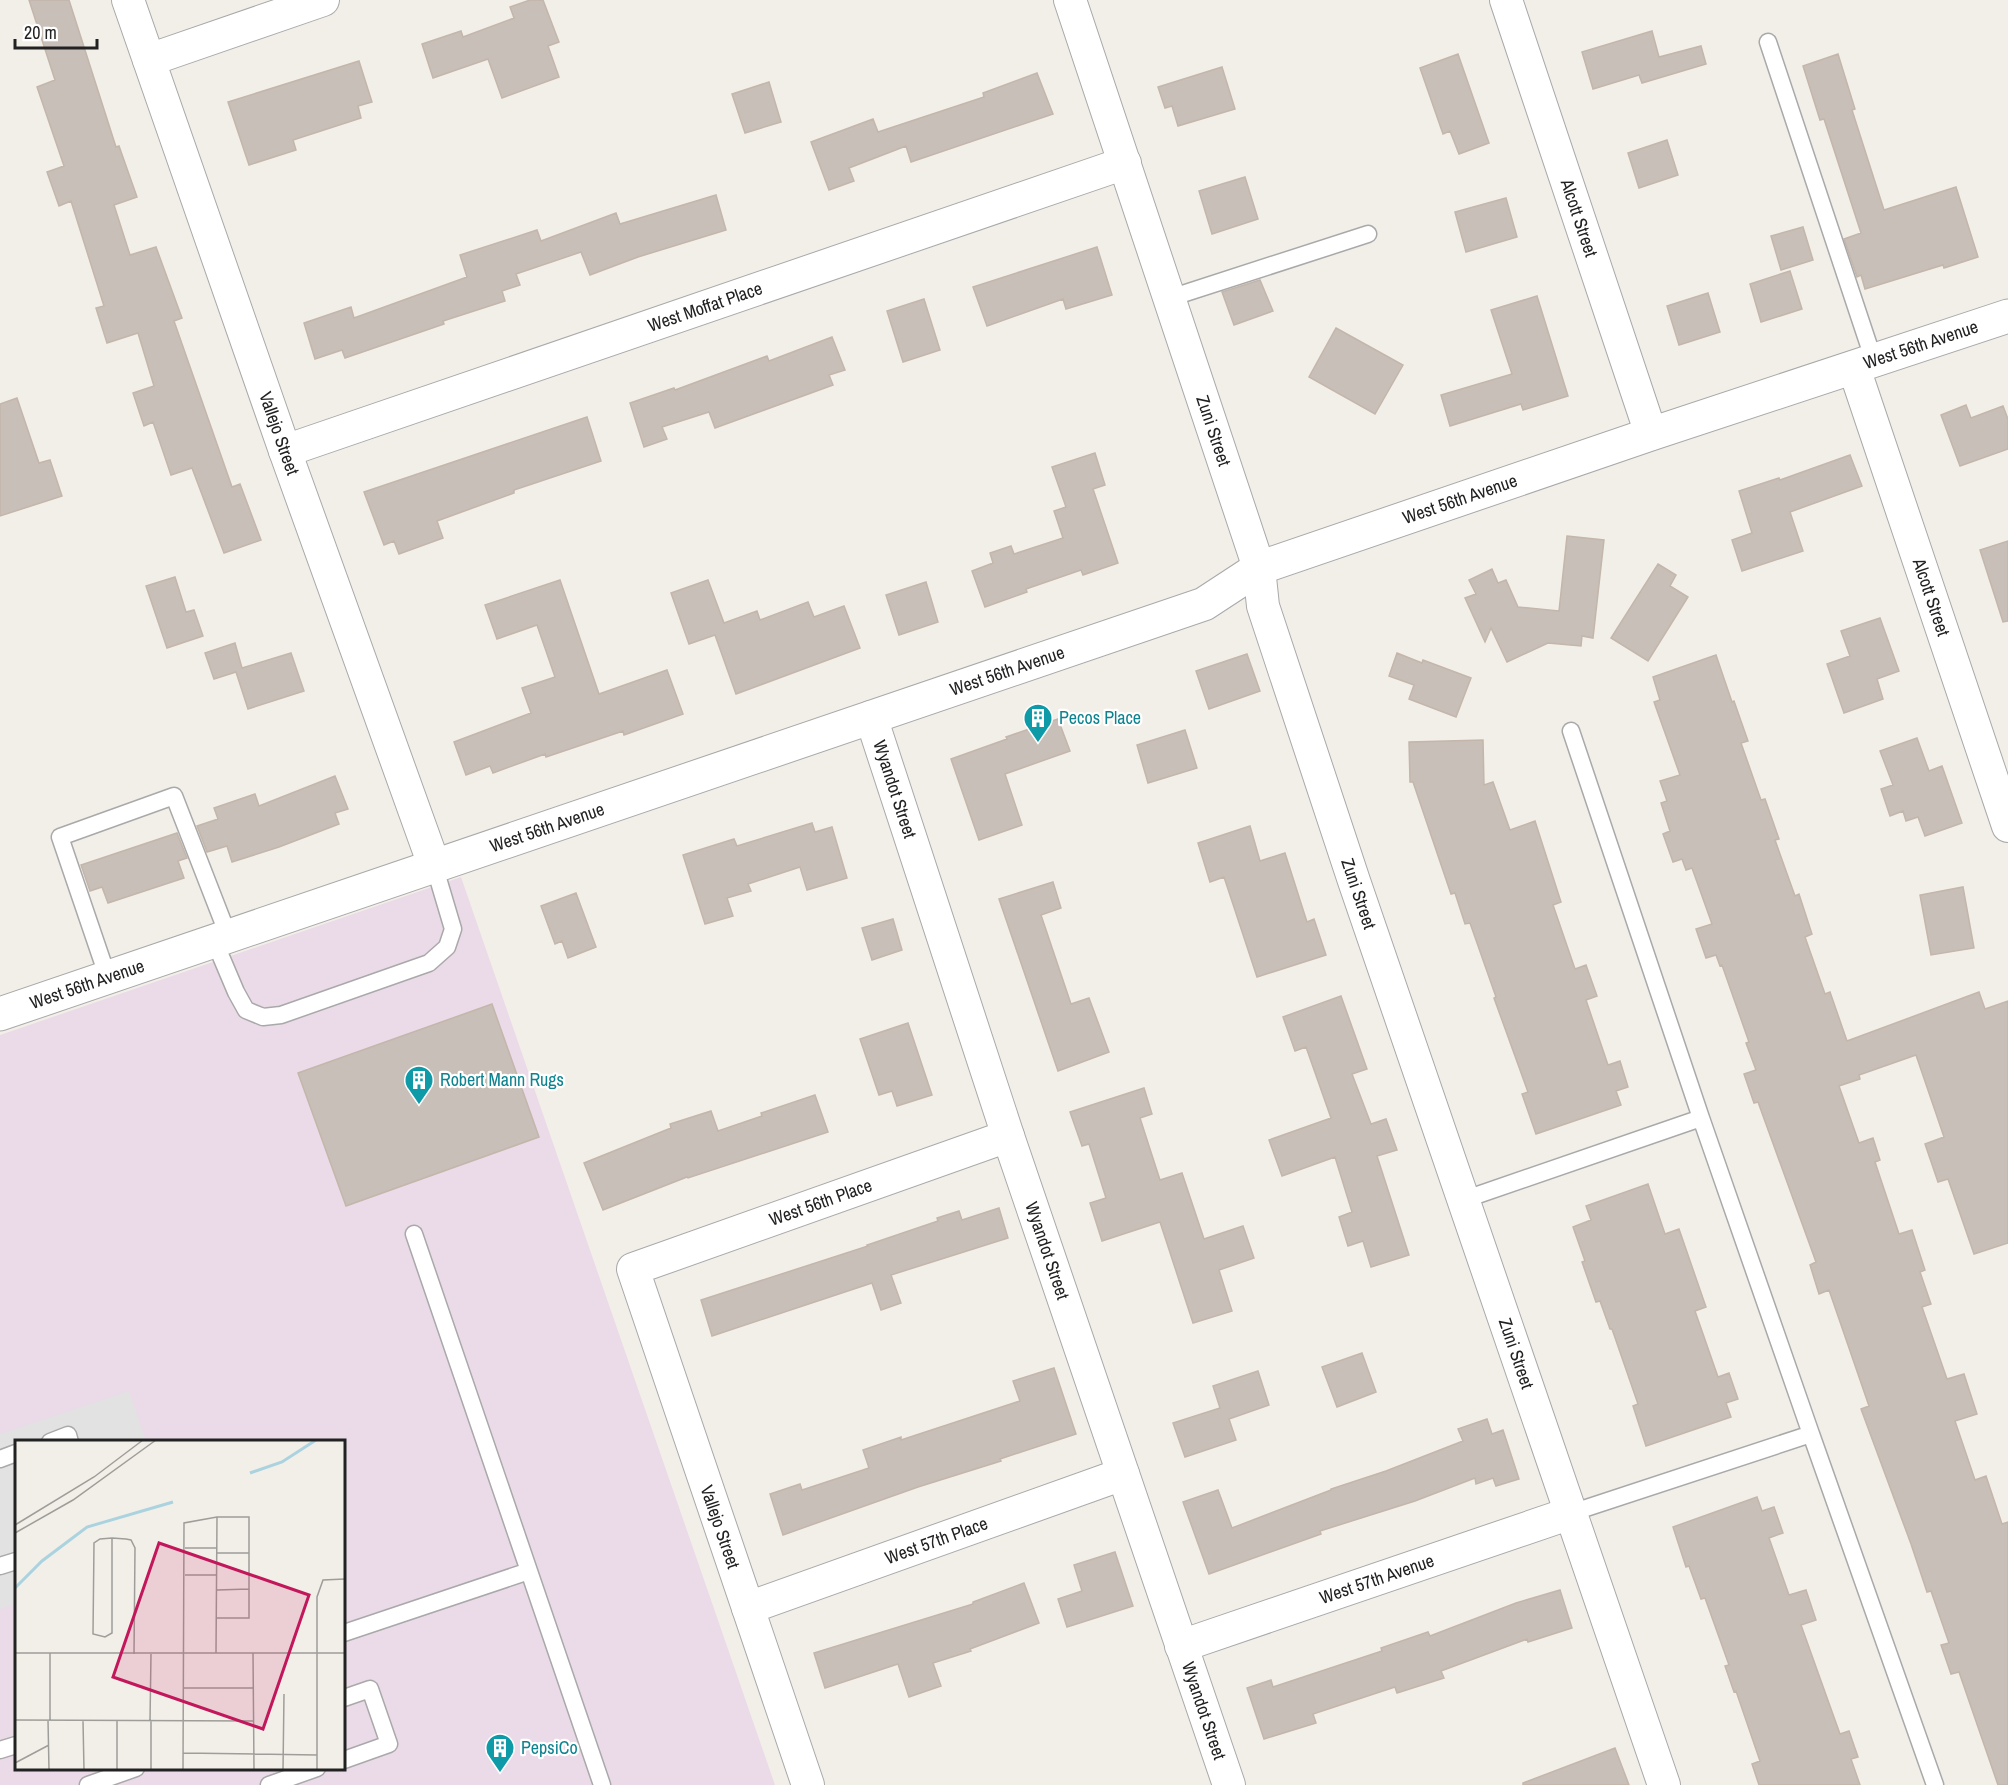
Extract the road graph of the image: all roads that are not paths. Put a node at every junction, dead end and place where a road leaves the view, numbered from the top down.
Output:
1 (128, 0) edge
2 (323, 0) edge
3 (1070, 0) edge
4 (1506, 0) edge
5 (1767, 42) dead end
6 (149, 60) junction
7 (1125, 163) junction
8 (1368, 234) dead end
9 (1170, 298) junction
10 (2008, 316) edge
11 (1864, 365) junction
12 (1651, 434) junction
13 (285, 451) junction
14 (1259, 568) junction
15 (871, 717) junction
16 (1571, 731) dead end
17 (2008, 826) edge
18 (434, 865) junction
19 (221, 938) junction
20 (108, 978) junction
21 (0, 1014) edge
22 (1701, 1118) junction
23 (1008, 1136) junction
24 (1463, 1200) junction
25 (414, 1233) dead end
26 (633, 1269) joint
27 (1811, 1434) junction
28 (55, 1440) edge
29 (69, 1440) edge
30 (15, 1453) edge
31 (0, 1459) edge
32 (1123, 1474) junction
33 (1571, 1513) junction
34 (15, 1561) edge
35 (0, 1566) edge
36 (529, 1571) junction
37 (748, 1608) junction
38 (345, 1633) edge
39 (1181, 1646) junction
40 (345, 1698) edge
41 (15, 1745) edge
42 (0, 1750) edge
43 (345, 1760) edge
44 (130, 1770) edge
45 (311, 1770) edge
46 (88, 1785) edge
47 (269, 1785) edge
48 (602, 1785) edge
49 (808, 1785) edge
50 (1229, 1785) edge
51 (1664, 1785) edge
52 (1935, 1785) edge

1 - 6 street, Vallejo Street
2 - 6 street
3 - 7 street, Zuni Street
4 - 12 street, Alcott Street
5 - 11 lane
6 - 13 street, Vallejo Street
7 - 9 street, Zuni Street
7 - 13 street, West Moffat Place
8 - 9 lane
9 - 14 street, Zuni Street
10 - 11 street, West 56th Avenue
11 - 12 street, West 56th Avenue
11 - 17 street, Alcott Street
12 - 14 street, West 56th Avenue
13 - 18 street, Vallejo Street
14 - 15 street, West 56th Avenue
14 - 24 street, Zuni Street
15 - 18 street, West 56th Avenue
15 - 23 street, Wyandot Street
16 - 22 lane
18 - 19 street, West 56th Avenue
18 - 19 lane
19 - 20 street, West 56th Avenue
19 - 20 lane
20 - 21 street, West 56th Avenue
22 - 24 lane
22 - 27 lane
23 - 26 street, West 56th Place
23 - 32 street, Wyandot Street
24 - 33 street, Zuni Street
25 - 36 lane
26 - 37 street, Vallejo Street
27 - 33 lane
27 - 52 lane
28 - 29 lane
30 - 31 lane
32 - 37 street, West 57th Place
32 - 39 street, Wyandot Street
33 - 39 street, West 57th Avenue
33 - 51 street, Zuni Street
34 - 35 lane
36 - 38 lane
36 - 48 lane
37 - 49 street, Vallejo Street
39 - 50 street, Wyandot Street
40 - 43 lane
41 - 42 lane
44 - 46 lane
45 - 47 lane

